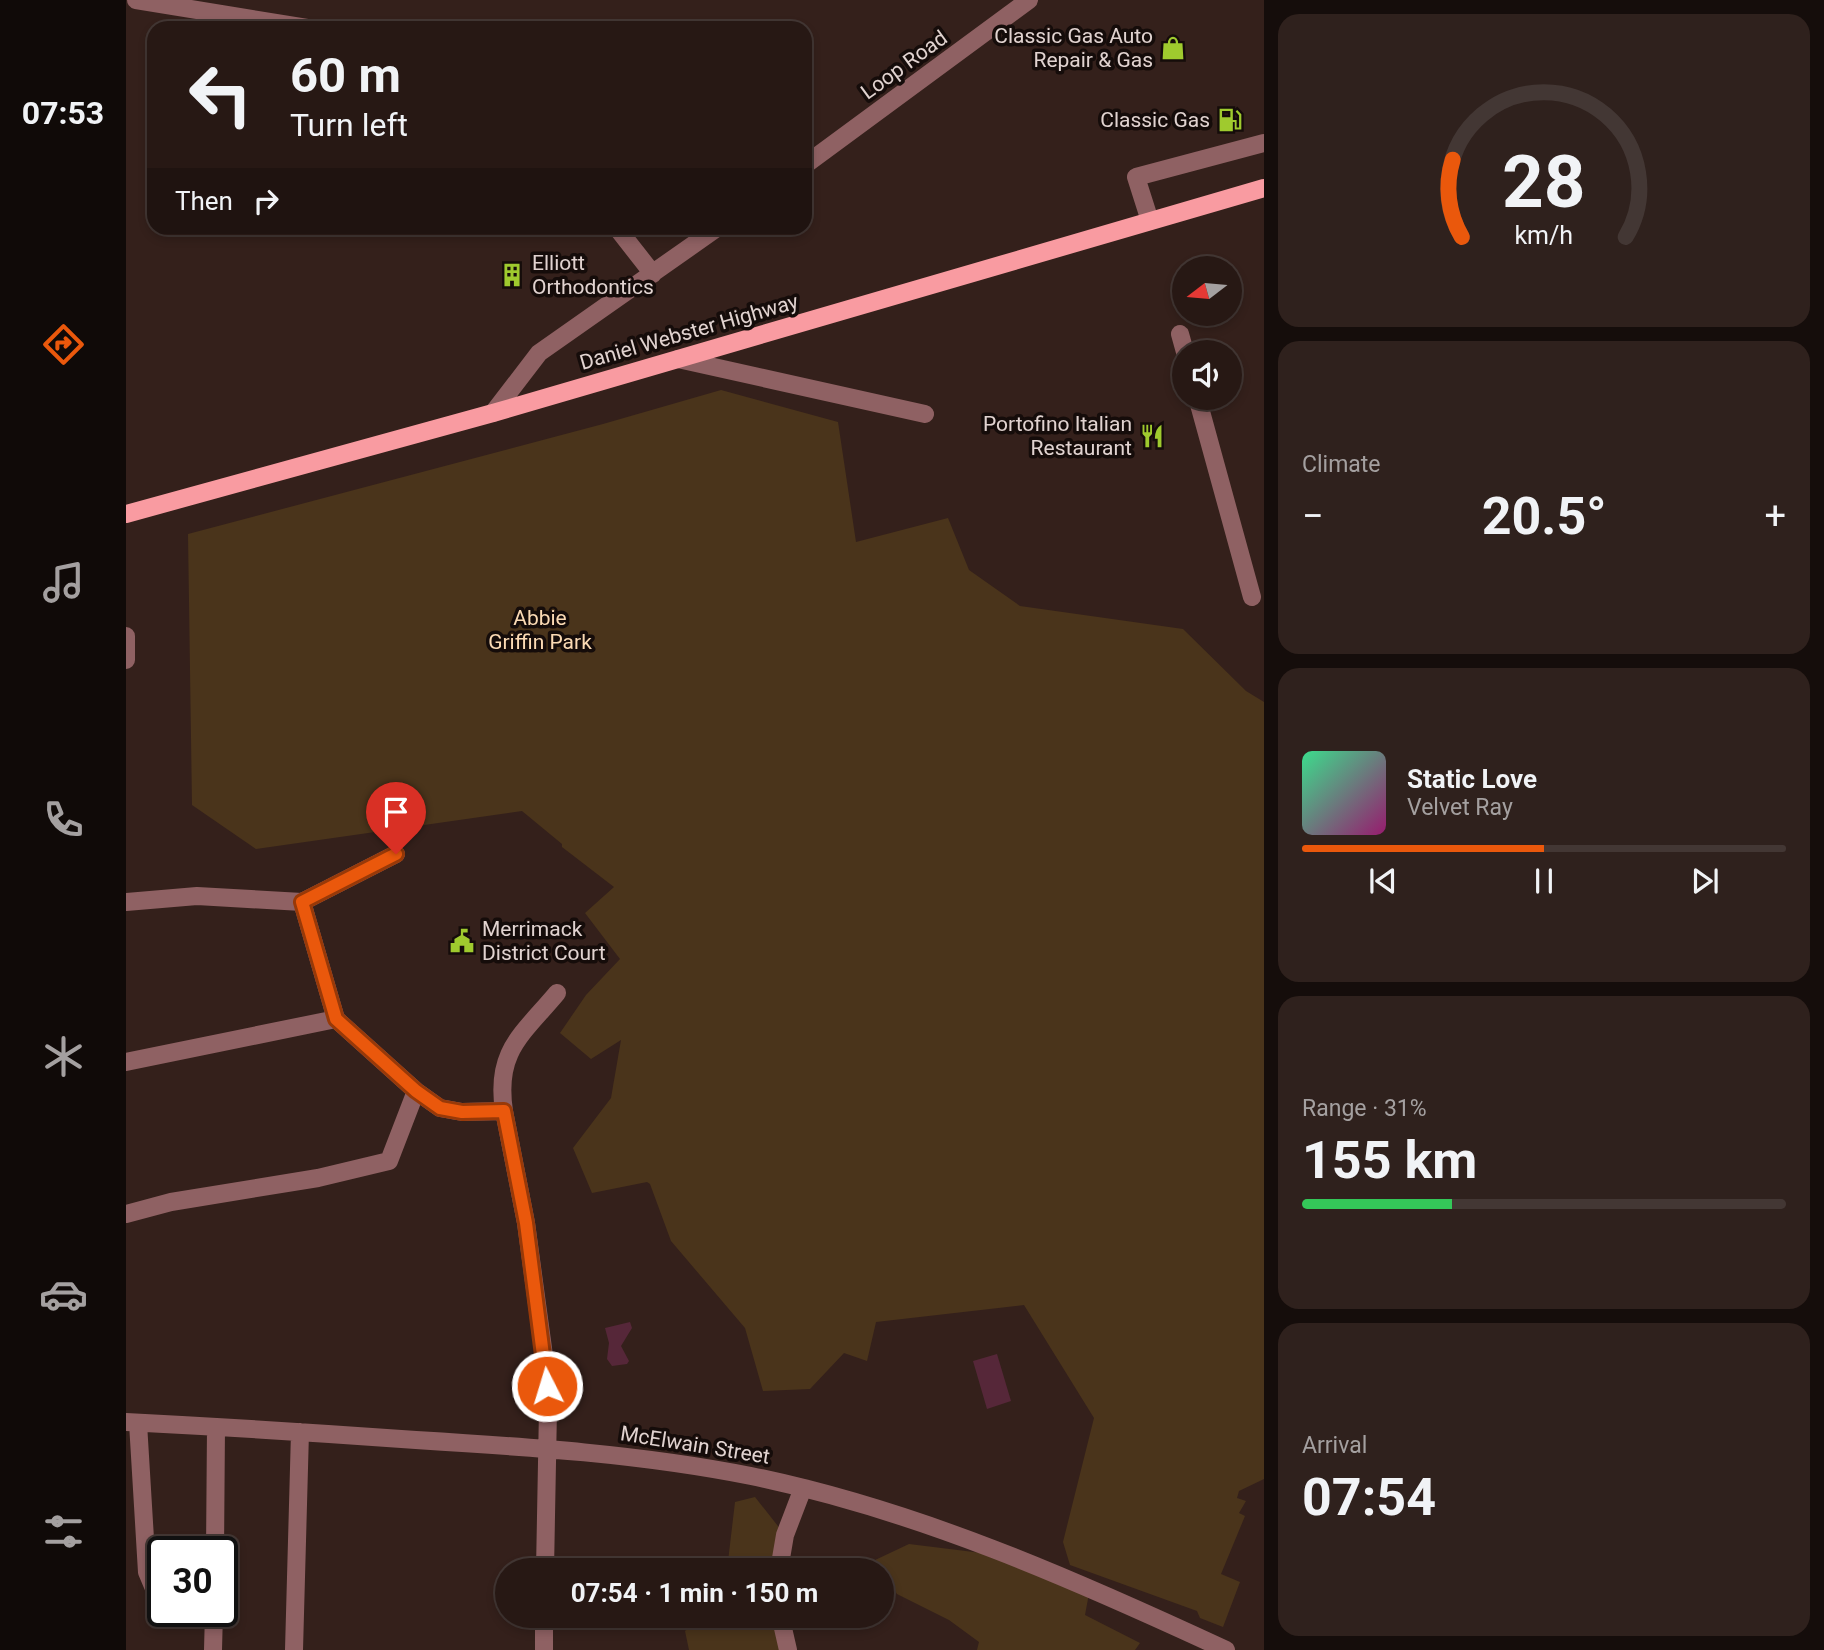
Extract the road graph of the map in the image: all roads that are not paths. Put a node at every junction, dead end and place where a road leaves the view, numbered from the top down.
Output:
1 (136, 0) edge
2 (1029, 0) edge
3 (264, 21) edge
4 (1264, 143) edge
5 (812, 160) edge
6 (1264, 188) edge
7 (1150, 221) junction
8 (622, 235) edge
9 (708, 235) edge
10 (653, 274) junction
11 (1180, 334) dead end
12 (1182, 340) edge
13 (678, 359) junction
14 (1201, 410) edge
15 (493, 413) junction
16 (925, 414) dead end
17 (126, 514) edge
18 (1252, 597) dead end
19 (126, 636) edge
20 (126, 660) edge
21 (396, 854) dead end
22 (126, 902) edge
23 (302, 902) junction
24 (557, 993) dead end
25 (336, 1019) junction
26 (126, 1062) edge
27 (416, 1091) junction
28 (504, 1111) junction
29 (126, 1214) edge
30 (132, 1422) edge
31 (216, 1427) junction
32 (300, 1432) junction
33 (548, 1448) junction
34 (803, 1488) junction
35 (215, 1536) edge
36 (545, 1558) edge
37 (781, 1558) edge
38 (147, 1572) edge
39 (214, 1627) edge
40 (544, 1628) edge
41 (783, 1628) edge
42 (213, 1650) edge
43 (294, 1650) edge
44 (544, 1650) edge
45 (788, 1650) edge
46 (1226, 1650) edge

1 - 3 street
2 - 5 street, Loop Road
4 - 7 street
6 - 7 main road, Daniel Webster Highway
7 - 13 main road, Daniel Webster Highway
8 - 10 street
9 - 10 street
10 - 15 street
11 - 12 street
13 - 15 main road, Daniel Webster Highway
13 - 16 street
14 - 18 street
15 - 17 main road, Daniel Webster Highway
19 - 20 street
21 - 23 street
22 - 23 street
23 - 25 street
24 - 28 street
25 - 26 street
25 - 27 street
27 - 28 street
27 - 29 street
28 - 33 street
30 - 31 street, McElwain Street
30 - 38 street
31 - 32 street, McElwain Street
31 - 35 street
32 - 33 street, McElwain Street
32 - 43 street
33 - 34 street, McElwain Street
33 - 36 street
34 - 37 street
34 - 46 street, McElwain Street
39 - 42 street
40 - 44 street
41 - 45 street

